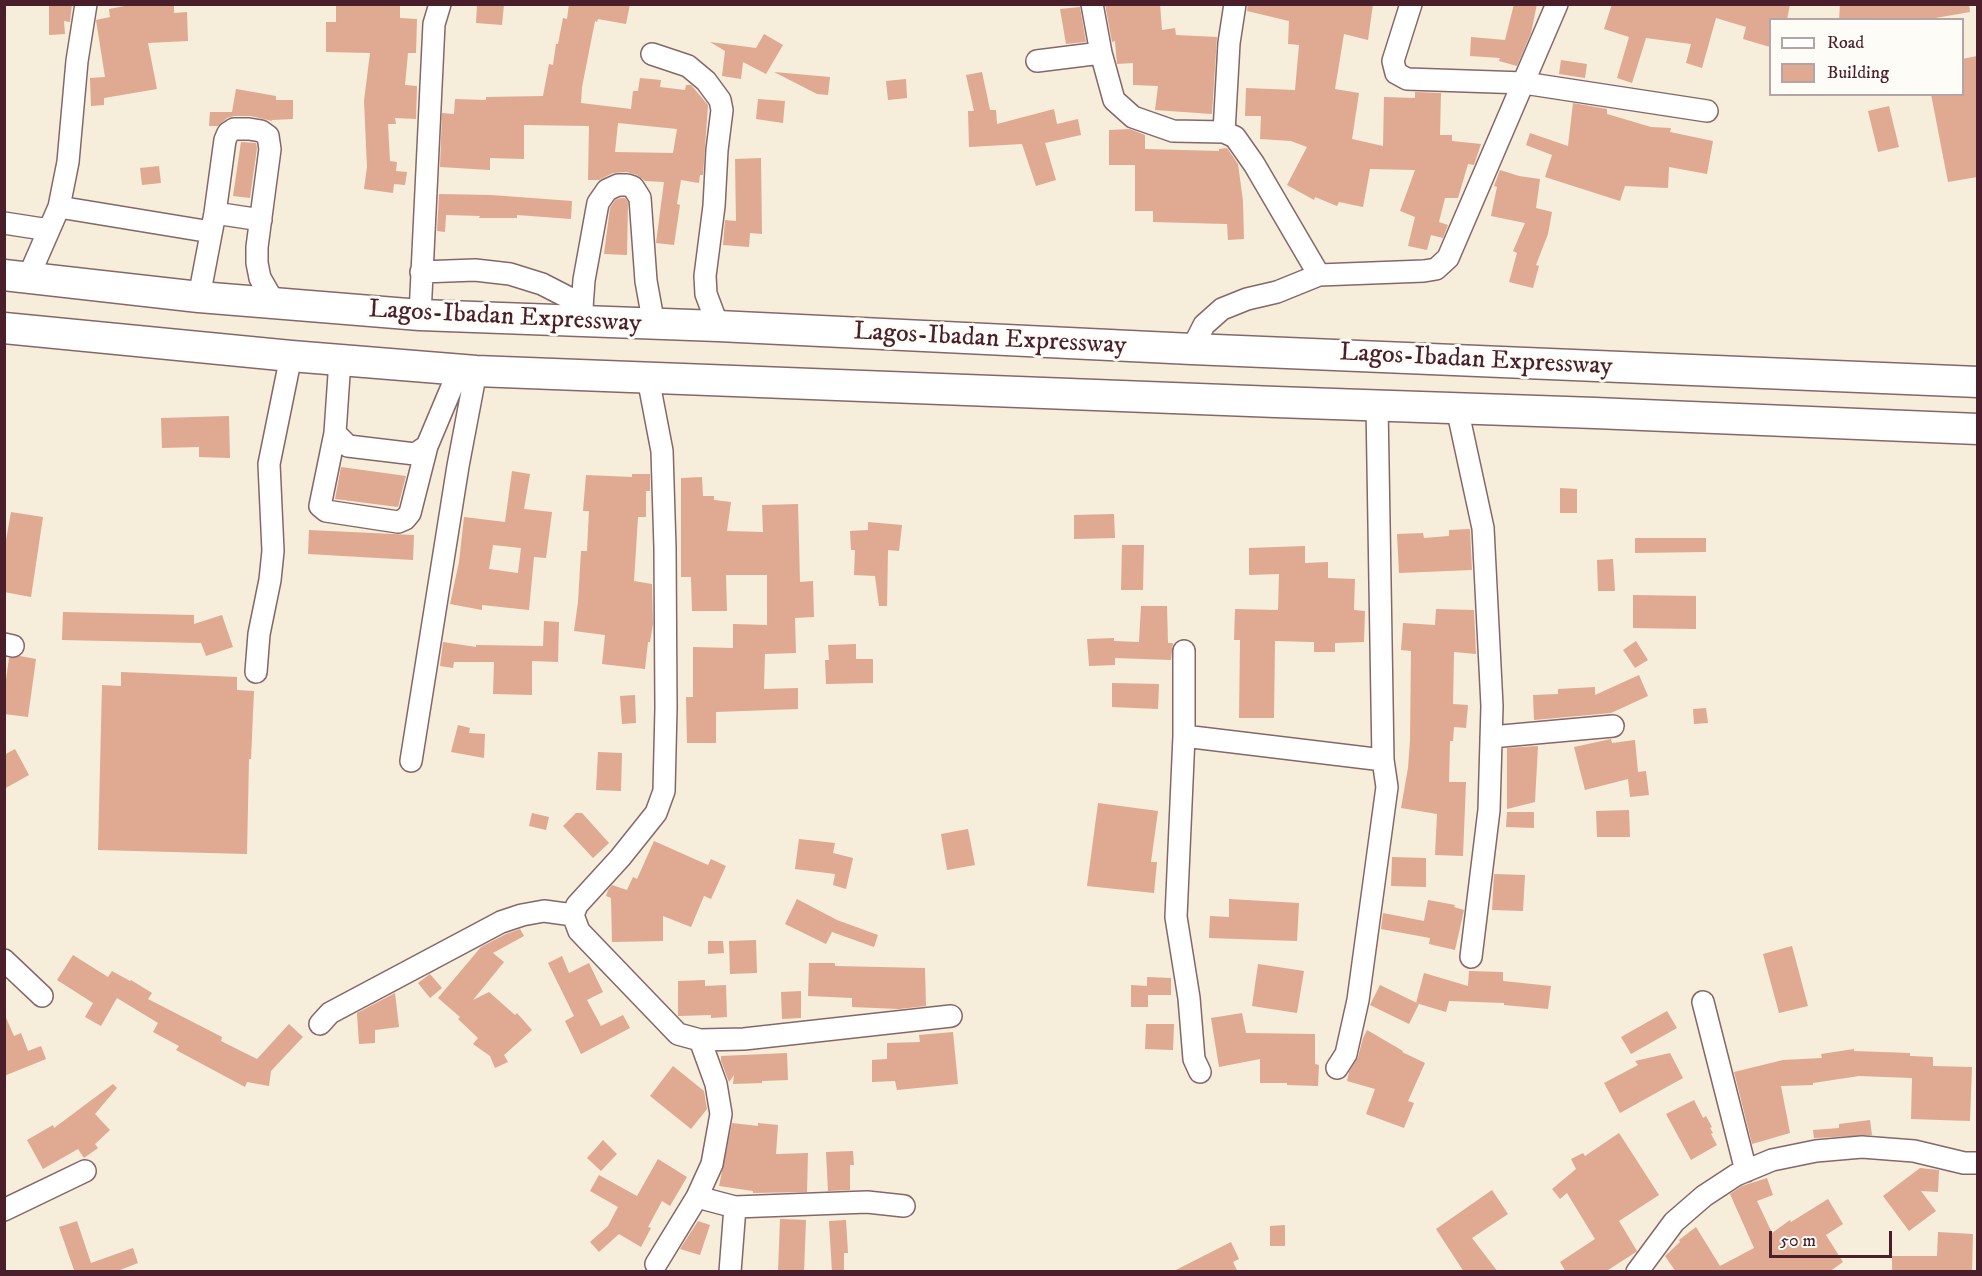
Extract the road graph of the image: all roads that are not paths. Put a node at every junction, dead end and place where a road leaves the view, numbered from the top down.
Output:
1 (86, 4) edge
2 (440, 4) edge
3 (1092, 4) edge
4 (1234, 4) edge
5 (1411, 4) edge
6 (1557, 4) edge
7 (1101, 53) junction
8 (652, 54) dead end
9 (1037, 61) dead end
10 (1524, 83) junction
11 (1707, 111) dead end
12 (1224, 132) junction
13 (59, 207) junction
14 (261, 220) junction
15 (4, 223) edge
16 (213, 223) junction
17 (49, 230) junction
18 (421, 272) junction
19 (1319, 275) junction
20 (16, 276) edge
21 (199, 297) junction
22 (275, 304) junction
23 (581, 313) junction
24 (420, 315) junction
25 (654, 325) junction
26 (718, 326) junction
27 (4, 328) edge
28 (1192, 350) junction
29 (291, 356) junction
30 (340, 360) junction
31 (467, 370) junction
32 (648, 378) junction
33 (1977, 382) edge
34 (1377, 405) junction
35 (1457, 408) junction
36 (1977, 429) edge
37 (335, 433) junction
38 (427, 446) junction
39 (1184, 651) dead end
40 (256, 672) dead end
41 (1613, 726) dead end
42 (1184, 736) junction
43 (1491, 737) junction
44 (1383, 760) junction
45 (411, 761) dead end
46 (573, 915) junction
47 (1471, 957) dead end
48 (4, 960) edge
49 (42, 996) dead end
50 (1703, 1002) dead end
51 (951, 1016) dead end
52 (320, 1024) dead end
53 (700, 1041) junction
54 (1337, 1068) dead end
55 (1200, 1072) dead end
56 (1977, 1163) edge
57 (85, 1171) dead end
58 (1746, 1171) junction
59 (698, 1197) junction
60 (904, 1206) dead end
61 (735, 1207) junction
62 (4, 1210) edge
63 (656, 1264) dead end
64 (730, 1272) edge
65 (1637, 1272) edge

1 - 13 street
2 - 18 street
3 - 7 street
4 - 12 street
5 - 10 street
6 - 10 street
7 - 9 street
7 - 12 street
8 - 26 street
10 - 11 street
10 - 19 street
12 - 19 street
13 - 16 street
13 - 17 street
14 - 16 street
14 - 16 street
14 - 22 street
15 - 17 street
16 - 21 street
17 - 20 street
18 - 23 street
18 - 24 street
19 - 28 street
20 - 21 highway, Lagos-Ibadan Expressway
21 - 22 highway, Lagos-Ibadan Expressway
22 - 24 highway, Lagos-Ibadan Expressway
23 - 24 highway, Lagos-Ibadan Expressway
23 - 25 highway, Lagos-Ibadan Expressway
23 - 25 street
25 - 26 highway, Lagos-Ibadan Expressway
26 - 28 highway, Lagos-Ibadan Expressway
27 - 29 highway, Lagos-Ibadan Expressway
28 - 33 highway, Lagos-Ibadan Expressway
29 - 30 highway, Lagos-Ibadan Expressway
29 - 40 street
30 - 31 highway, Lagos-Ibadan Expressway
30 - 37 street
31 - 32 highway, Lagos-Ibadan Expressway
31 - 38 street
31 - 45 street
32 - 34 highway, Lagos-Ibadan Expressway
32 - 46 street
34 - 35 highway, Lagos-Ibadan Expressway
34 - 44 street
35 - 36 highway, Lagos-Ibadan Expressway
35 - 43 street
37 - 38 street
37 - 38 street
39 - 42 street
41 - 43 street
42 - 44 street
42 - 55 street
43 - 47 street
44 - 54 street
46 - 52 street
46 - 53 street
48 - 49 street
50 - 58 street
51 - 53 street
53 - 59 street
56 - 58 street
57 - 62 street
58 - 65 street
59 - 61 street
59 - 63 street
60 - 61 street
61 - 64 street

